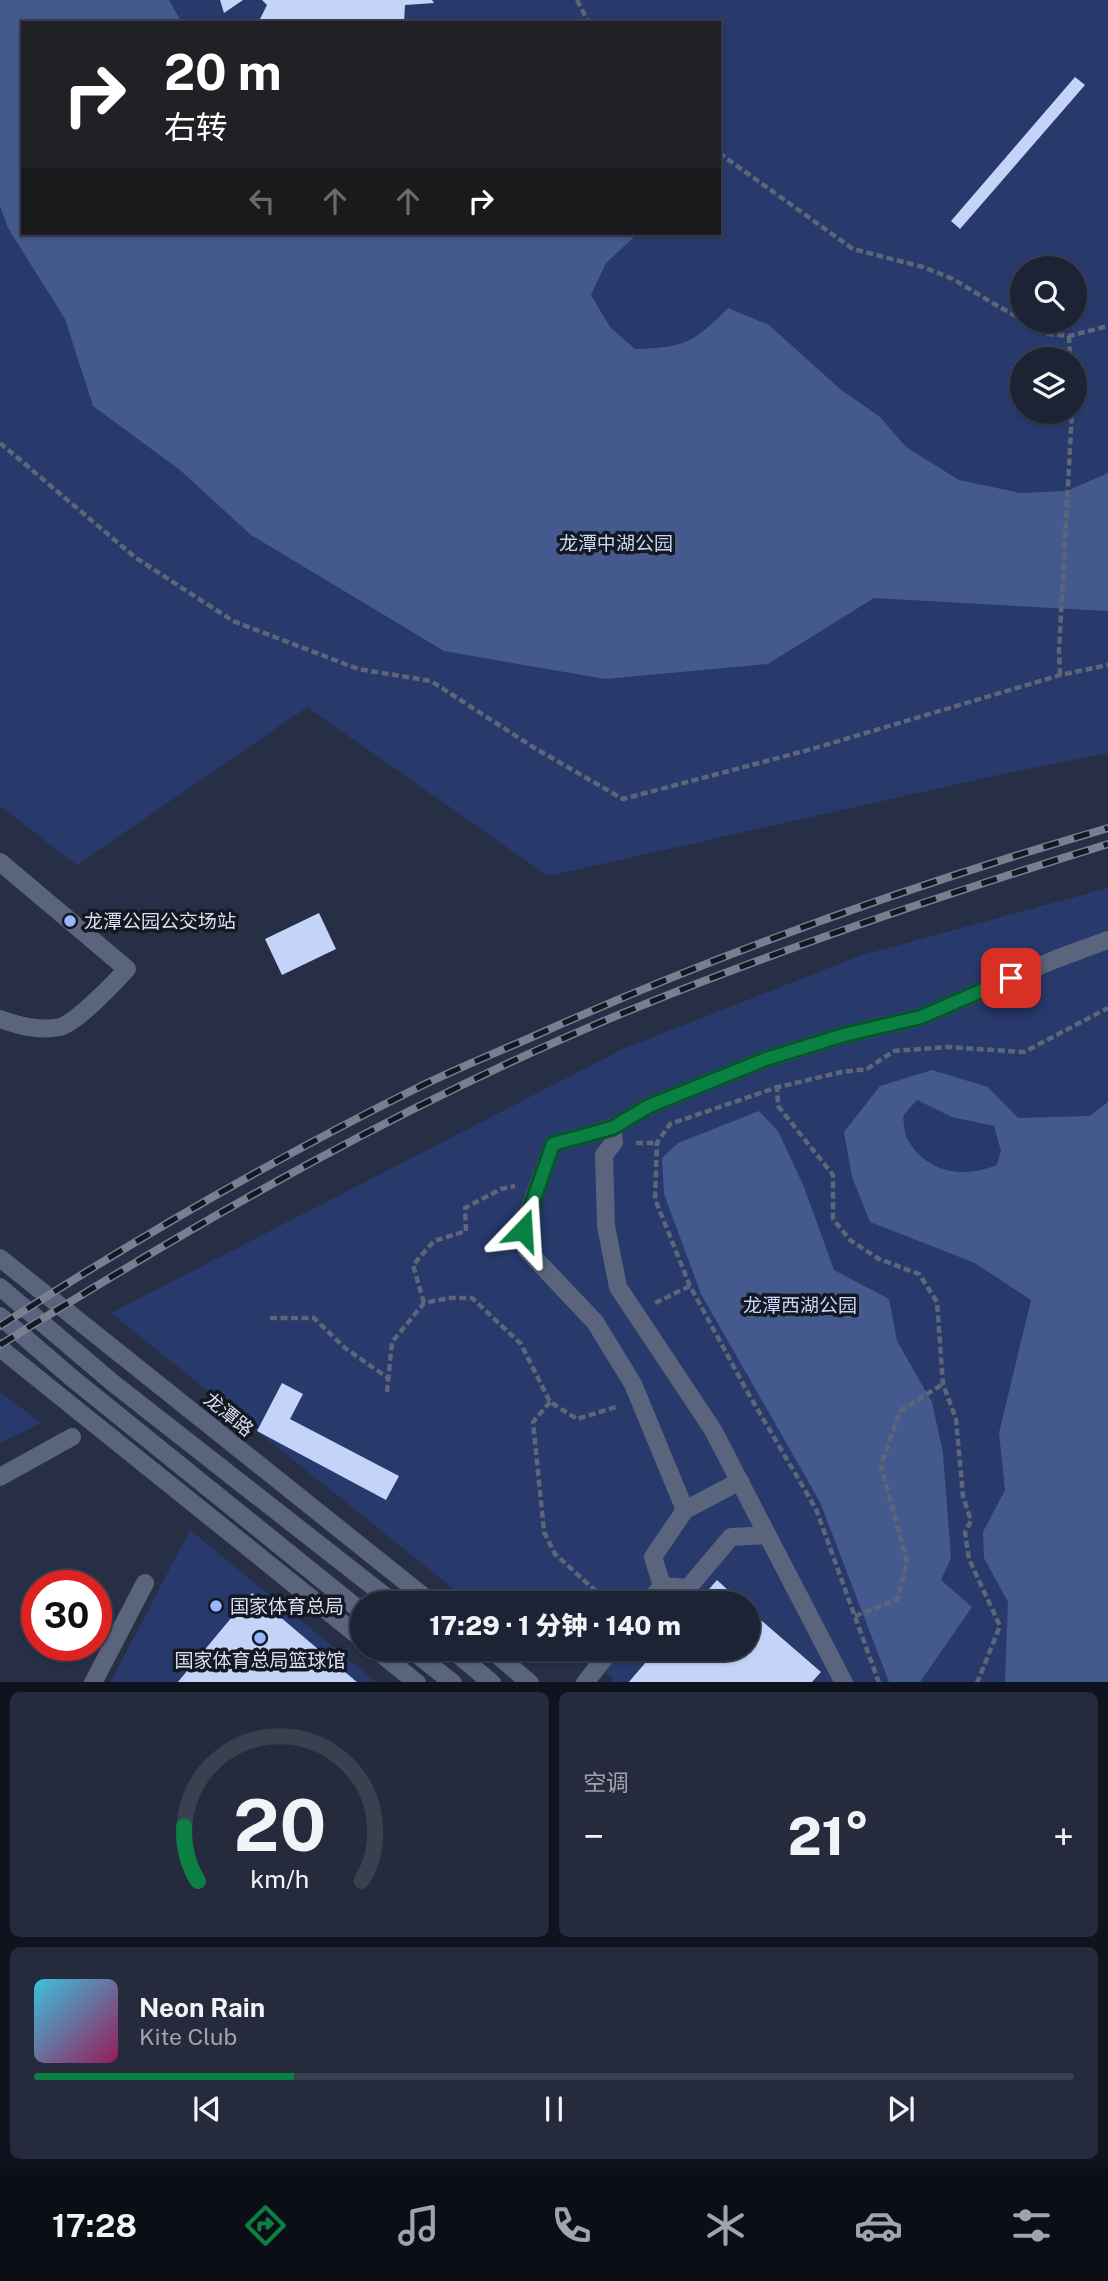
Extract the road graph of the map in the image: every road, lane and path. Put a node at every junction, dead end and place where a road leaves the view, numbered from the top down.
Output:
1 (577, 0) edge
2 (588, 21) edge
3 (721, 154) edge
4 (1108, 326) edge
5 (1069, 336) junction
6 (1069, 347) edge
7 (1072, 424) edge
8 (0, 443) edge
9 (1108, 665) edge
10 (1060, 675) junction
11 (0, 862) edge
12 (1108, 940) edge
13 (1108, 1008) edge
14 (0, 1018) edge
15 (778, 1087) junction
16 (612, 1128) junction
17 (540, 1181) junction
18 (0, 1258) edge
19 (690, 1286) junction
20 (0, 1287) edge
21 (424, 1303) junction
22 (635, 1312) junction
23 (0, 1316) edge
24 (270, 1318) dead end
25 (0, 1348) edge
26 (388, 1378) junction
27 (943, 1384) junction
28 (387, 1392) dead end
29 (640, 1401) junction
30 (550, 1402) junction
31 (72, 1437) dead end
32 (0, 1476) edge
33 (740, 1481) junction
34 (685, 1510) junction
35 (767, 1535) junction
36 (145, 1583) dead end
37 (662, 1586) junction
38 (379, 1591) edge
39 (417, 1591) edge
40 (596, 1591) edge
41 (658, 1591) edge
42 (350, 1602) edge
43 (856, 1616) junction
44 (350, 1629) edge
45 (390, 1661) edge
46 (426, 1661) edge
47 (466, 1661) edge
48 (505, 1661) edge
49 (602, 1661) edge
50 (93, 1682) edge
51 (417, 1682) edge
52 (453, 1682) edge
53 (492, 1682) edge
54 (530, 1682) edge
55 (585, 1682) edge
56 (844, 1682) edge
57 (879, 1682) edge
58 (978, 1682) edge

1 - 2 path
3 - 5 path
4 - 5 path
5 - 6 path
7 - 10 path
8 - 10 path
9 - 10 path
11 - 14 street
12 - 16 street
13 - 15 path
15 - 19 path
15 - 27 path
16 - 17 street
16 - 22 street
17 - 21 path
17 - 29 street
18 - 39 street, 龙潭路
19 - 22 path
19 - 43 path
20 - 38 street
21 - 26 path
21 - 30 path
22 - 33 street
23 - 42 street
24 - 26 path
25 - 44 street
26 - 28 path
27 - 43 path
27 - 58 path
29 - 30 path
29 - 34 street
30 - 40 path
31 - 32 street
33 - 34 street
33 - 35 street
34 - 37 street
35 - 37 street
35 - 56 street
36 - 50 street
37 - 41 street
43 - 57 path
45 - 51 street
46 - 52 street
47 - 53 street
48 - 54 street
49 - 55 street

